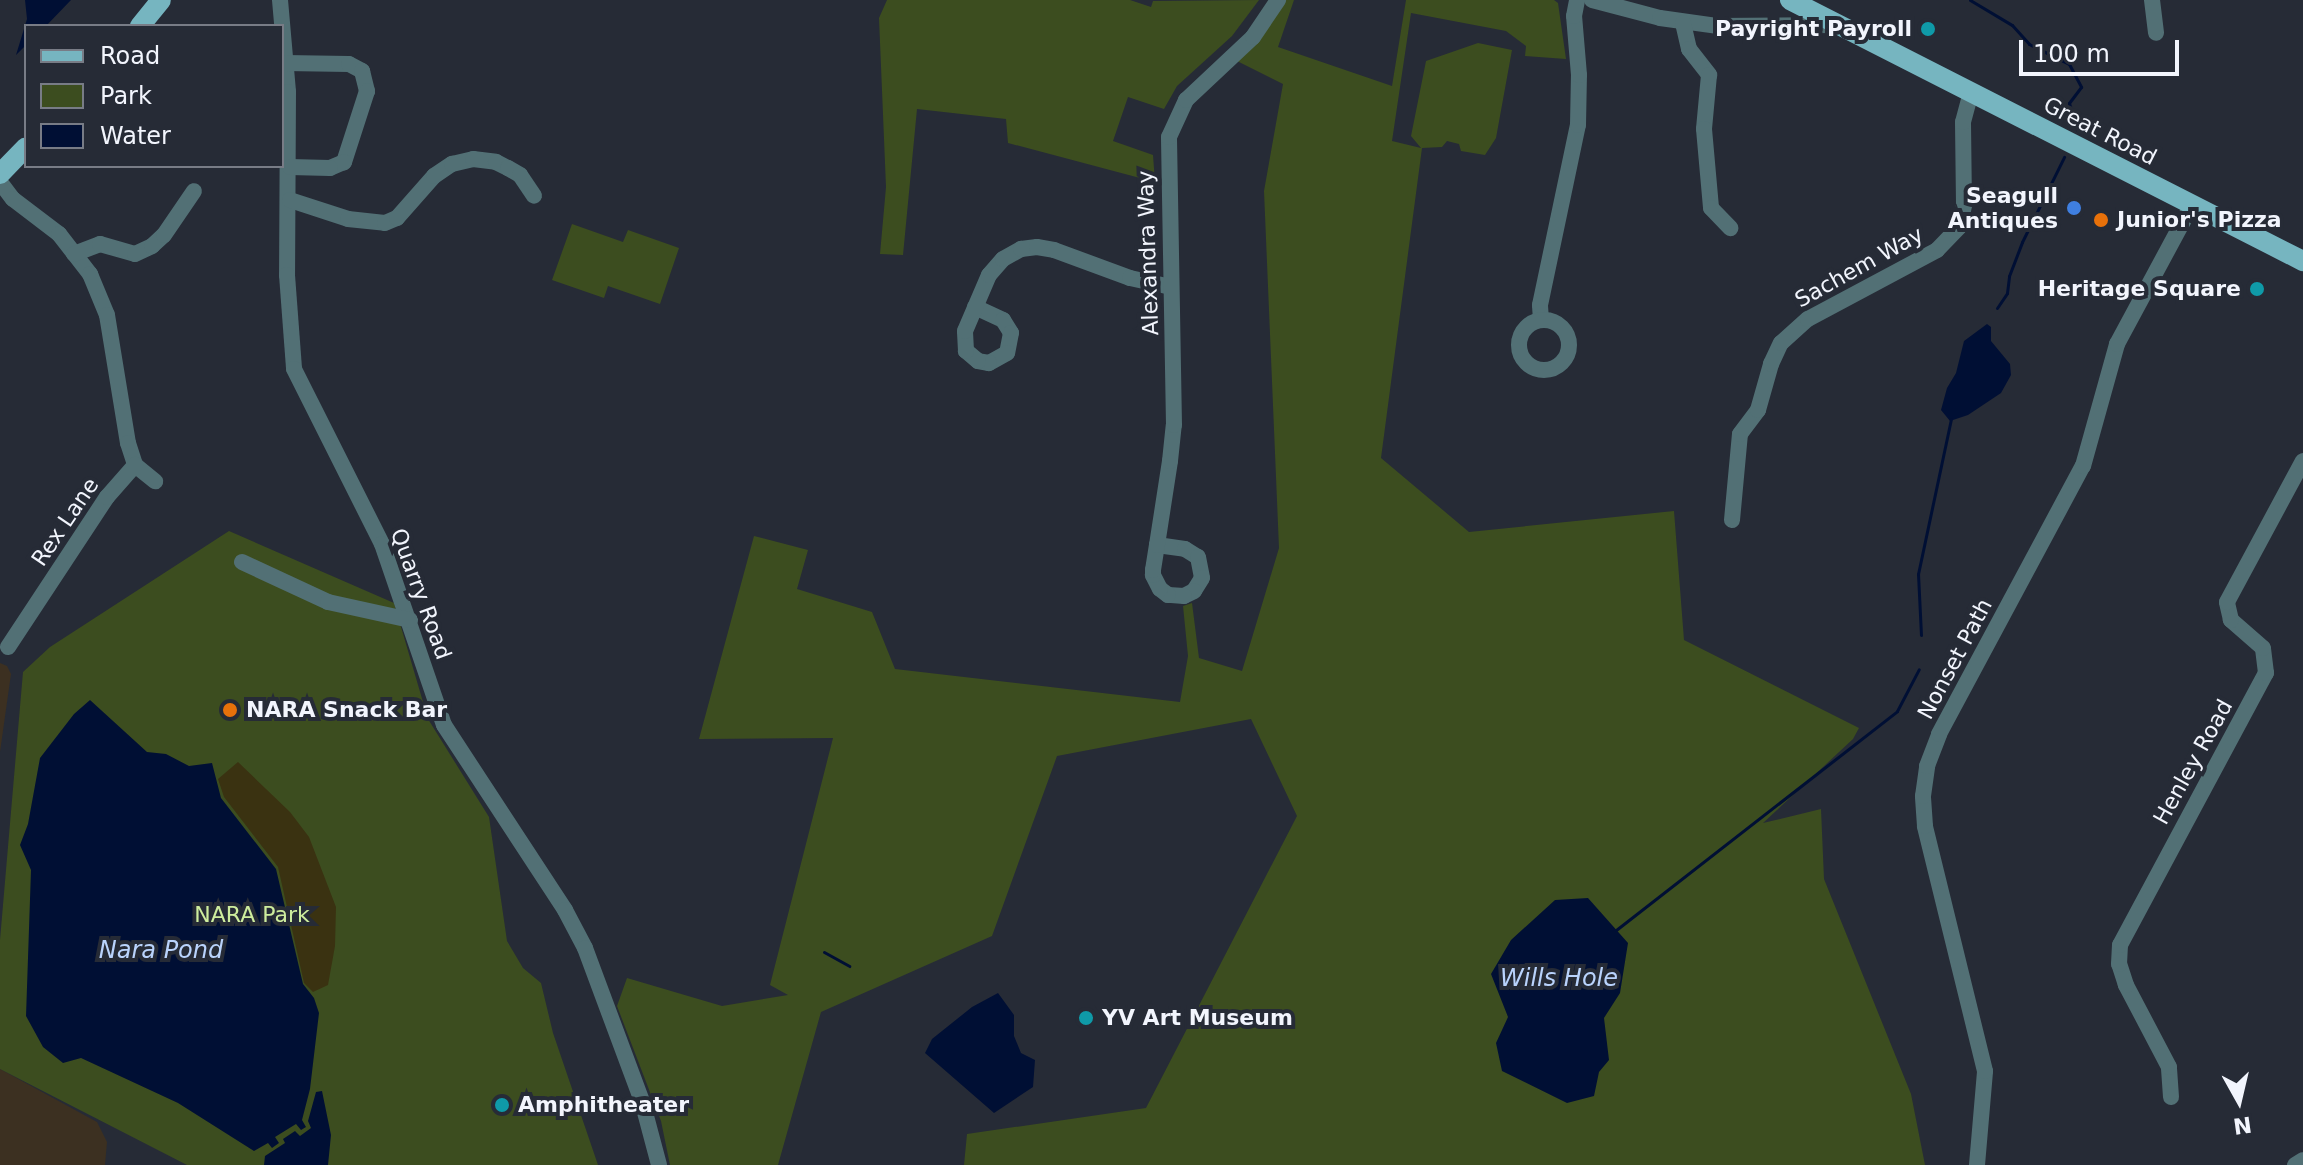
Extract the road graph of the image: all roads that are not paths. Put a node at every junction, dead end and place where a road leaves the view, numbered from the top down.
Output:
1 (161, 0) edge
2 (280, 0) edge
3 (1278, 0) edge
4 (1577, 0) edge
5 (1592, 0) edge
6 (1789, 0) edge
7 (2152, 0) edge
8 (1683, 23) junction
9 (142, 24) edge
10 (282, 24) edge
11 (1836, 25) junction
12 (1752, 27) junction
13 (2156, 33) dead end
14 (284, 50) edge
15 (285, 63) junction
16 (1971, 92) junction
17 (24, 149) edge
18 (290, 167) junction
19 (0, 174) edge
20 (0, 182) edge
21 (194, 191) dead end
22 (534, 196) dead end
23 (290, 200) junction
24 (2192, 205) junction
25 (1730, 228) dead end
26 (74, 254) junction
27 (2303, 261) edge
28 (1171, 287) junction
29 (975, 307) dead end
30 (1541, 320) dead end
31 (2303, 461) edge
32 (135, 465) junction
33 (155, 481) dead end
34 (1732, 520) dead end
35 (1157, 545) dead end
36 (242, 562) dead end
37 (410, 620) junction
38 (8, 647) dead end
39 (2171, 1097) dead end
40 (2303, 1160) edge
41 (659, 1165) edge
42 (1977, 1165) edge
43 (2295, 1165) edge

1 - 9 main road
2 - 10 street, Quarry Road
3 - 28 street, Alexandra Way
4 - 30 street
5 - 8 street
6 - 11 main road, Great Road
6 - 12 street
7 - 13 street
8 - 12 street
8 - 25 street
11 - 12 street
11 - 16 main road, Great Road
14 - 15 street, Quarry Road
15 - 18 street, Quarry Road
15 - 18 street
16 - 24 main road, Great Road
16 - 34 street, Sachem Way
17 - 19 main road
18 - 23 street, Quarry Road
20 - 26 street
21 - 26 street
22 - 23 street
23 - 37 street, Quarry Road
24 - 27 main road, Great Road
24 - 42 street, Nonset Path
26 - 32 street
28 - 29 street
28 - 35 street, Alexandra Way
31 - 39 street, Henley Road
32 - 33 street
32 - 38 street, Rex Lane
36 - 37 street
37 - 41 street, Quarry Road
40 - 43 street

